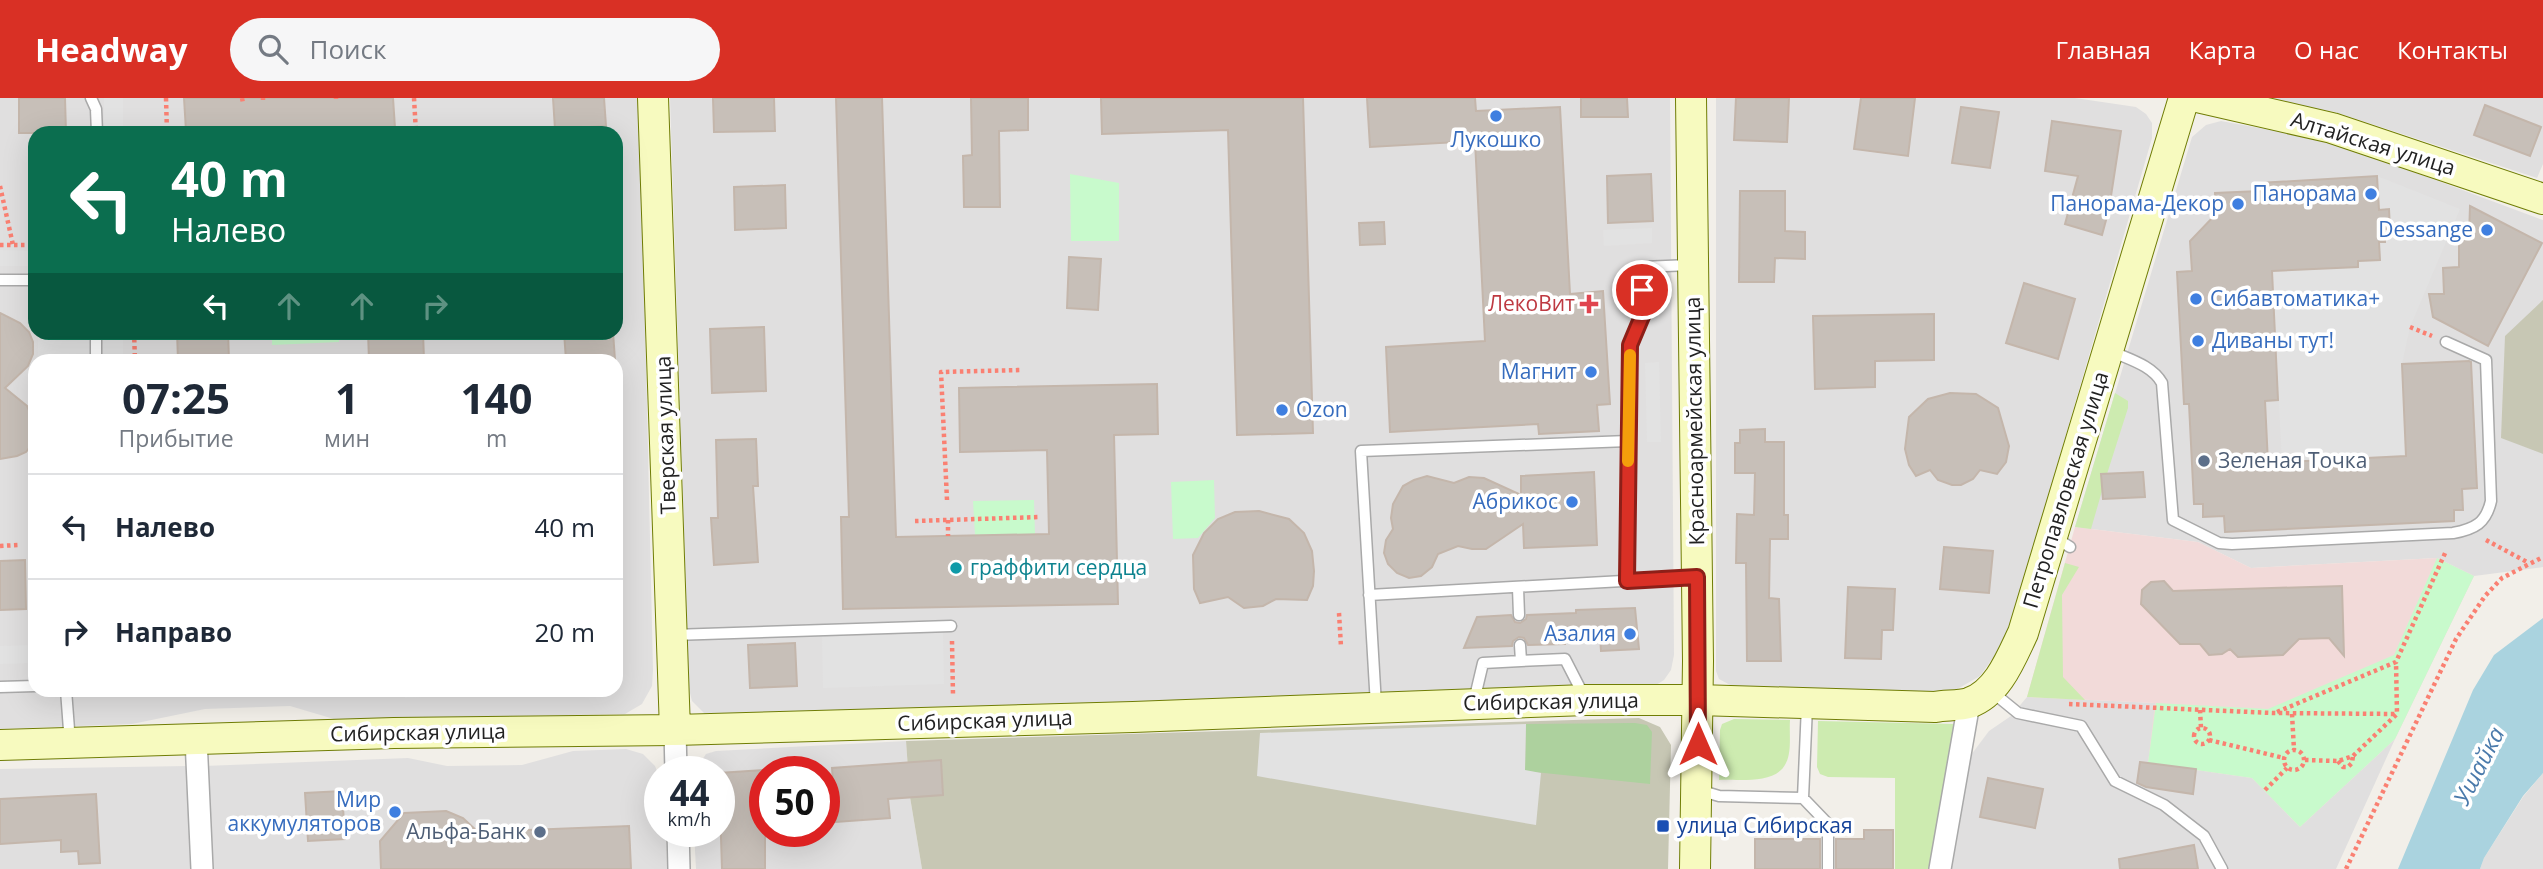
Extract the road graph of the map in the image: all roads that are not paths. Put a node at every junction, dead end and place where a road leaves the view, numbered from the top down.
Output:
1 (91, 98) edge
2 (653, 98) edge
3 (1691, 98) edge
4 (2184, 98) edge
5 (2201, 98) edge
6 (97, 126) edge
7 (2543, 199) edge
8 (1693, 265) junction
9 (0, 280) edge
10 (28, 280) edge
11 (2446, 342) dead end
12 (2108, 349) junction
13 (1628, 441) junction
14 (1697, 577) junction
15 (1627, 581) junction
16 (1518, 588) junction
17 (1369, 595) junction
18 (1519, 615) dead end
19 (951, 626) road end
20 (673, 635) junction
21 (1520, 645) dead end
22 (1521, 661) junction
23 (28, 686) edge
24 (0, 687) edge
25 (1979, 696) junction
26 (67, 697) edge
27 (1586, 700) junction
28 (1698, 700) junction
29 (1807, 703) junction
30 (1473, 704) junction
31 (1377, 708) junction
32 (675, 730) junction
33 (196, 739) junction
34 (70, 743) junction
35 (0, 745) edge
36 (676, 756) edge
37 (1698, 789) junction
38 (1803, 798) junction
39 (678, 847) edge
40 (202, 869) edge
41 (679, 869) edge
42 (1695, 869) edge
43 (1828, 869) edge
44 (1940, 869) edge
45 (2222, 869) edge

1 - 6 lane
2 - 20 main road, Тверская улица
3 - 8 main road, Красноармейская улица
4 - 12 main road, Петропавловская улица
5 - 7 main road, Алтайская улица
8 - 13 lane
8 - 14 main road, Красноармейская улица
9 - 10 lane
11 - 12 lane
12 - 25 main road, Петропавловская улица
13 - 15 lane
13 - 17 lane
14 - 15 lane
14 - 28 main road, Красноармейская улица
15 - 16 lane
16 - 17 lane
16 - 18 lane
17 - 31 lane
19 - 20 lane
20 - 32 main road, Тверская улица
21 - 22 lane
22 - 27 lane
22 - 30 lane
23 - 24 lane
25 - 29 main road, Сибирская улица
25 - 44 street, Петропавловская улица
25 - 45 lane
26 - 34 lane
27 - 28 main road, Сибирская улица
27 - 30 main road, Сибирская улица
28 - 29 main road, Сибирская улица
28 - 37 main road, Красноармейская улица
29 - 38 lane
30 - 31 main road, Сибирская улица
31 - 32 main road, Сибирская улица
32 - 33 main road, Сибирская улица
32 - 36 street, Тверская улица
33 - 34 main road, Сибирская улица
33 - 40 street
34 - 35 main road, Сибирская улица
37 - 38 lane
37 - 42 main road, Красноармейская улица
38 - 43 lane
39 - 41 street

